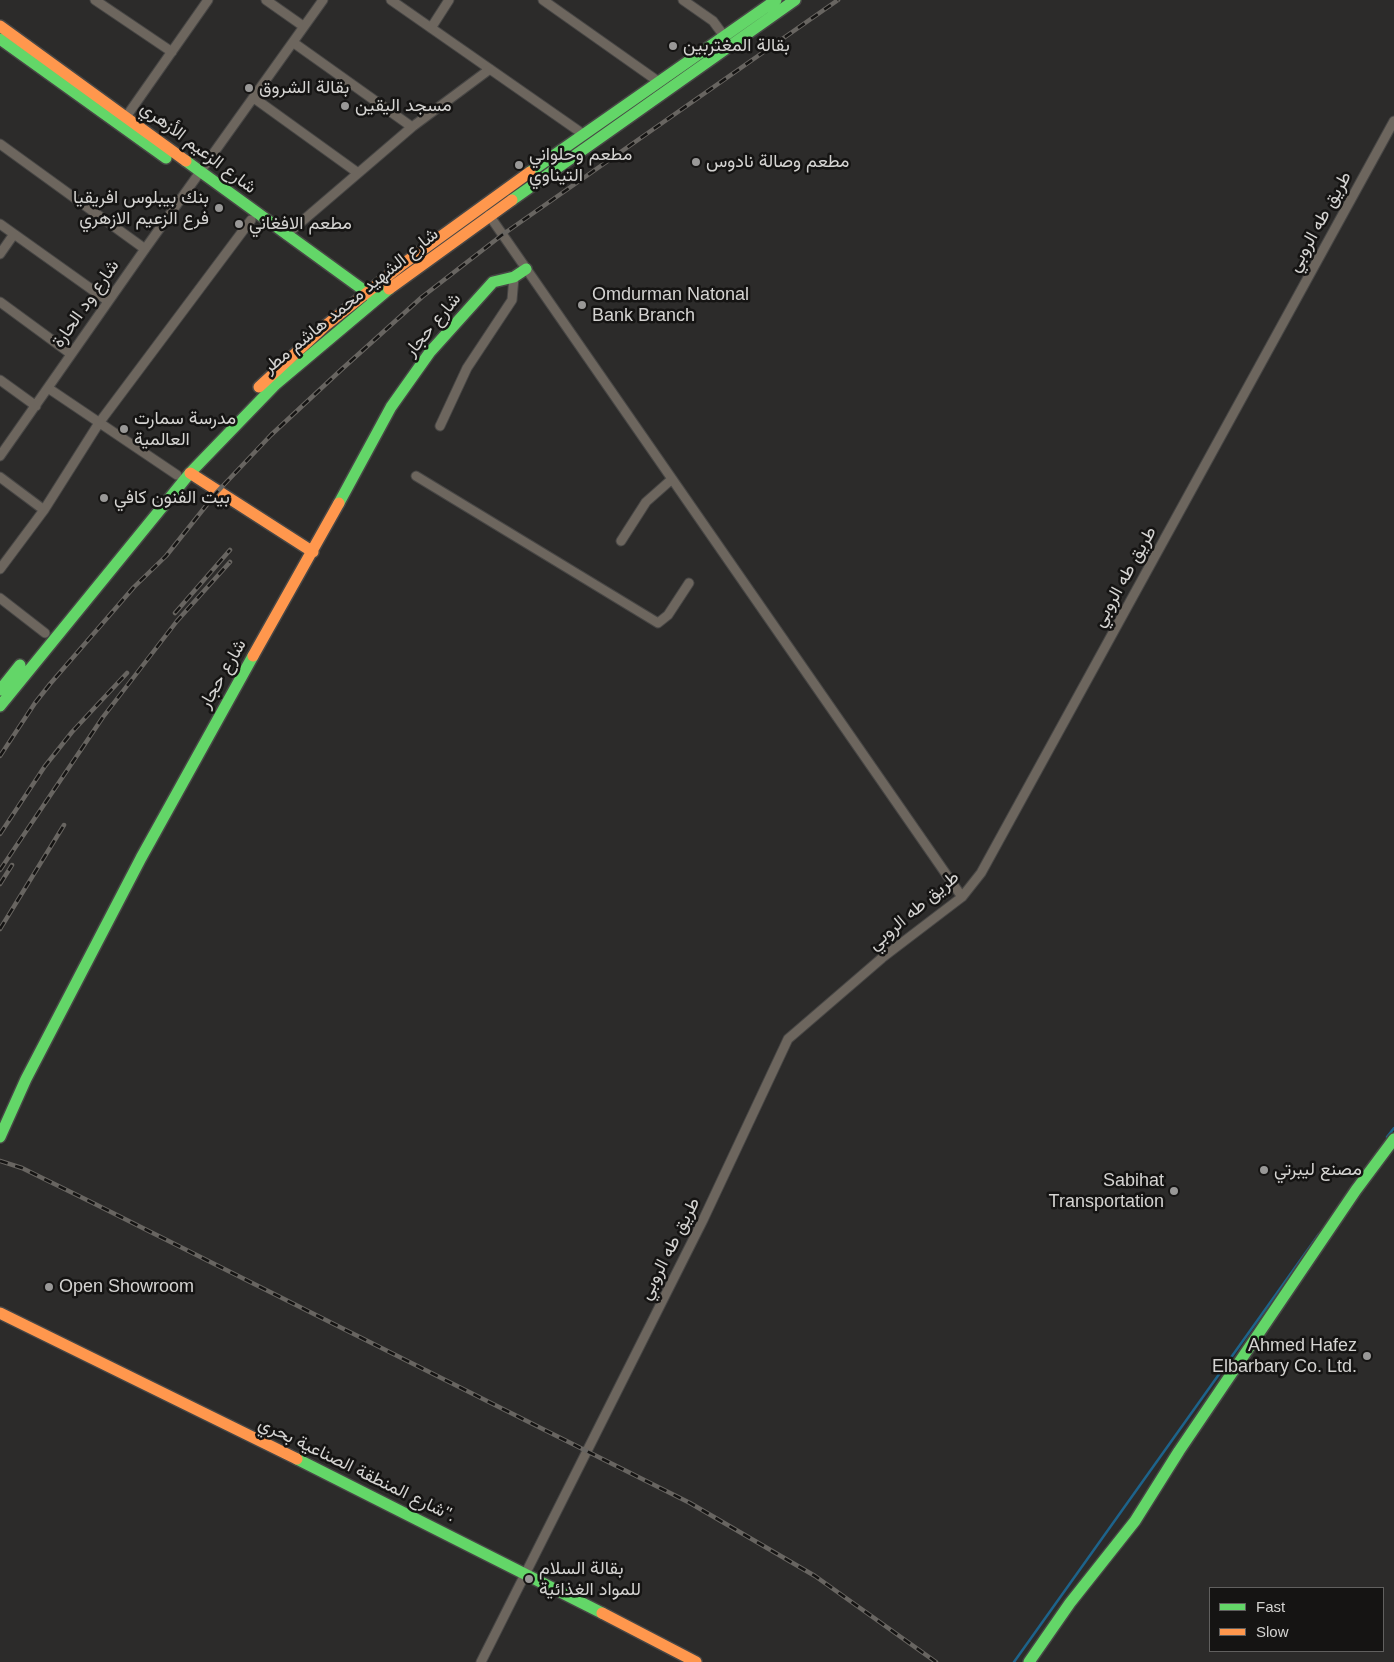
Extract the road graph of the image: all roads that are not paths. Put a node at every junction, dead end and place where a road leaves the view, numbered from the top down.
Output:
1 (95, 0) edge
2 (208, 0) edge
3 (266, 0) edge
4 (323, 0) edge
5 (391, 0) edge
6 (449, 0) edge
7 (542, 0) edge
8 (684, 0) edge
9 (776, 0) edge
10 (795, 0) edge
11 (106, 3) edge
12 (0, 26) edge
13 (303, 26) junction
14 (430, 28) junction
15 (724, 36) junction
16 (0, 39) edge
17 (294, 43) junction
18 (172, 52) junction
19 (490, 69) junction
20 (659, 82) junction
21 (254, 98) junction
22 (126, 117) junction
23 (1394, 121) edge
24 (412, 128) junction
25 (583, 134) junction
26 (0, 144) edge
27 (358, 174) junction
28 (198, 176) junction
29 (489, 215) junction
30 (251, 220) junction
31 (0, 224) edge
32 (14, 234) junction
33 (286, 234) junction
34 (145, 249) junction
35 (0, 254) edge
36 (526, 269) junction
37 (514, 277) junction
38 (367, 300) junction
39 (108, 301) junction
40 (0, 302) edge
41 (71, 354) junction
42 (0, 380) edge
43 (48, 388) junction
44 (36, 406) junction
45 (100, 423) junction
46 (440, 426) dead end
47 (0, 455) edge
48 (190, 474) junction
49 (0, 476) edge
50 (177, 476) junction
51 (416, 476) dead end
52 (672, 479) junction
53 (44, 510) junction
54 (621, 541) dead end
55 (313, 552) junction
56 (0, 569) edge
57 (690, 582) dead end
58 (0, 598) edge
59 (45, 634) junction
60 (0, 690) edge
61 (0, 706) edge
62 (962, 897) junction
63 (0, 1137) edge
64 (1394, 1139) edge
65 (0, 1313) edge
66 (525, 1574) junction
67 (481, 1662) edge
68 (696, 1662) edge
69 (1029, 1662) edge

1 - 11 street
2 - 18 street
3 - 13 street
4 - 13 street, شارع ود الحارة
5 - 14 street
6 - 14 street
7 - 20 street
8 - 15 street
9 - 15 main road, شارع الشهيد محمد هاشم مطر
10 - 29 main road, شارع الشهيد محمد هاشم مطر
11 - 18 street
12 - 22 main road, شارع الزعيم الأزهري
13 - 17 street, شارع ود الحارة
14 - 19 street
15 - 20 main road, شارع الشهيد محمد هاشم مطر
16 - 28 main road, شارع الزعيم الأزهري
17 - 21 street, شارع ود الحارة
17 - 24 street
18 - 22 street
19 - 24 street
19 - 25 street
20 - 25 main road, شارع الشهيد محمد هاشم مطر
21 - 27 street
21 - 28 street, شارع ود الحارة
22 - 28 main road, شارع الزعيم الأزهري
23 - 62 street, طريق طه الروبي
24 - 27 street
25 - 38 main road, شارع الشهيد محمد هاشم مطر
26 - 34 street
27 - 33 street
28 - 30 main road, شارع الزعيم الأزهري
28 - 33 main road, شارع الزعيم الأزهري
28 - 34 street, شارع ود الحارة
29 - 36 street
29 - 38 main road, شارع الشهيد محمد هاشم مطر
30 - 38 main road, شارع الزعيم الأزهري
30 - 45 street
31 - 32 street
32 - 35 street
32 - 39 street
33 - 38 main road, شارع الزعيم الأزهري
34 - 39 street, شارع ود الحارة
36 - 37 main road, شارع حجار
36 - 52 street
37 - 46 street
37 - 55 main road, شارع حجار
38 - 48 main road, شارع الشهيد محمد هاشم مطر
38 - 50 main road, شارع الشهيد محمد هاشم مطر
39 - 41 street, شارع ود الحارة
40 - 41 street
41 - 43 street, شارع ود الحارة
42 - 44 street
43 - 44 street, شارع ود الحارة
43 - 45 street
44 - 47 street, شارع ود الحارة
45 - 50 street
45 - 53 street
48 - 55 main road
48 - 61 main road, شارع الشهيد محمد هاشم مطر
49 - 53 street
50 - 59 main road, شارع الشهيد محمد هاشم مطر
51 - 57 street
52 - 54 street
52 - 62 street
53 - 56 street
55 - 63 main road, شارع حجار
58 - 59 street
59 - 60 main road, شارع الشهيد محمد هاشم مطر
62 - 66 street, طريق طه الروبي
64 - 69 main road
65 - 66 main road, شارع المنطقة الصناعية بحري".
66 - 67 street, طريق طه الروبي
66 - 68 main road, شارع المنطقة الصناعية بحري".

